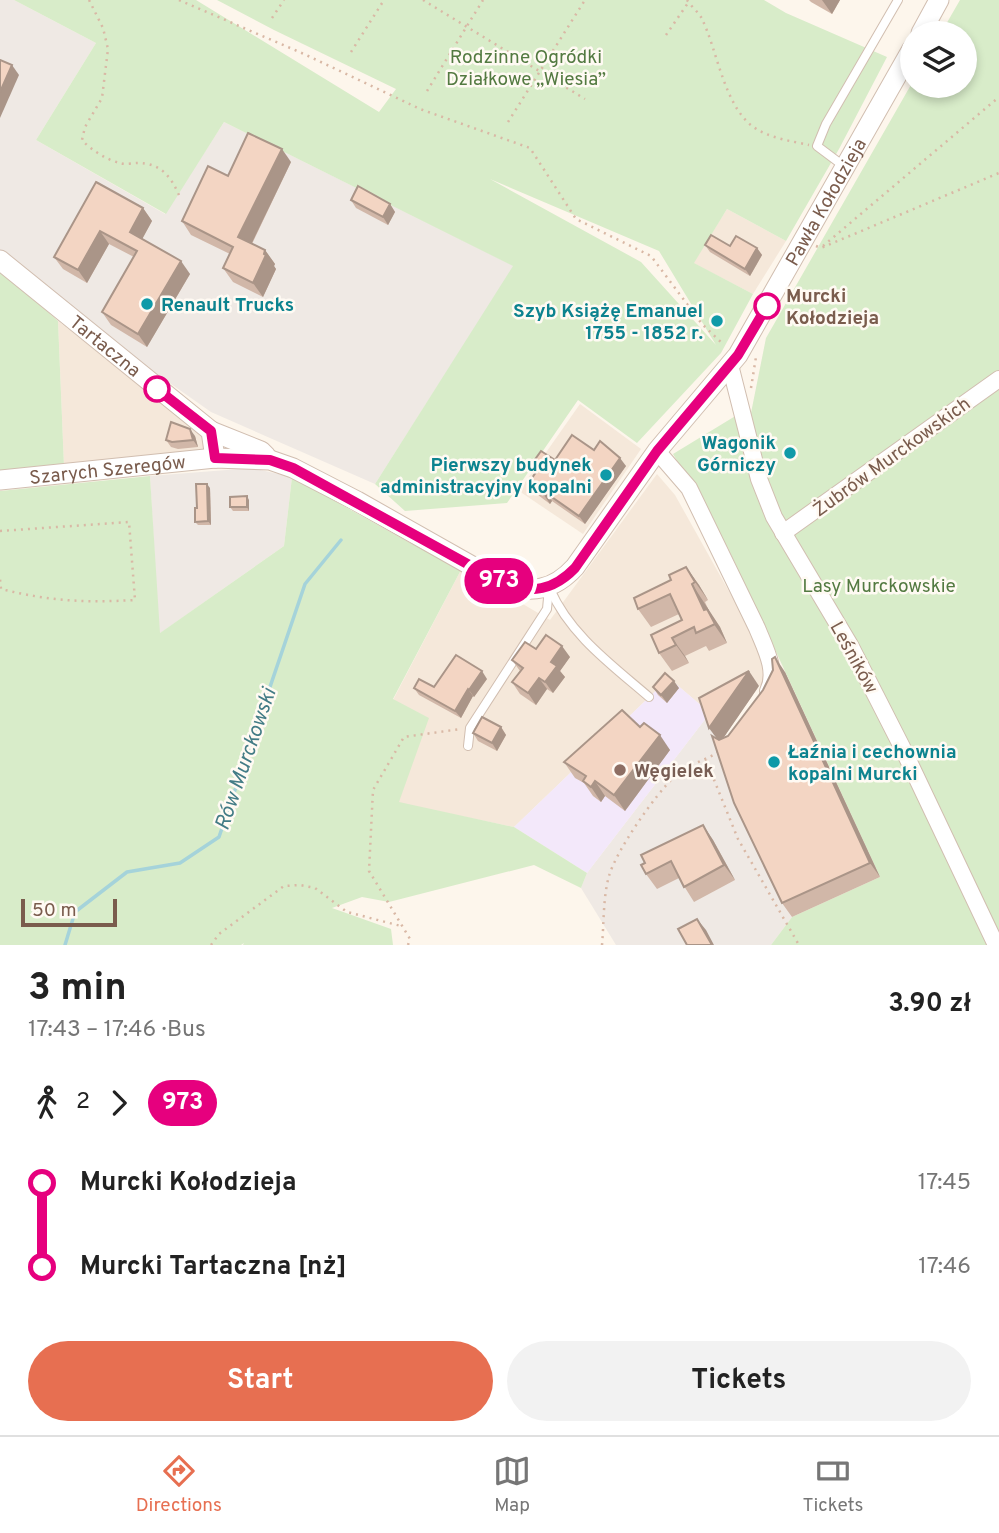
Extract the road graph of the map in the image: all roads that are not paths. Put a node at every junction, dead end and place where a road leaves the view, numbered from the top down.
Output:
1 (898, 0) edge
2 (939, 0) edge
3 (928, 21) edge
4 (900, 70) edge
5 (845, 167) junction
6 (0, 260) edge
7 (734, 360) junction
8 (999, 379) edge
9 (211, 431) junction
10 (657, 451) junction
11 (215, 458) junction
12 (270, 460) junction
13 (0, 480) edge
14 (783, 533) junction
15 (549, 587) junction
16 (649, 697) dead end
17 (764, 700) edge
18 (468, 746) dead end
19 (996, 945) edge

1 - 5 lane
2 - 3 street
4 - 5 street, Pawła Kołodzieja
5 - 7 street, Pawła Kołodzieja
6 - 9 street, Tartaczna
7 - 10 street, Pawła Kołodzieja
7 - 14 street, Leśników
8 - 14 street, Żubrów Murckowskich
9 - 11 street
9 - 12 street, Tartaczna
10 - 15 street, Pawła Kołodzieja
10 - 17 street
11 - 12 street, Tartaczna
11 - 13 street, Szarych Szeregów
12 - 15 street, Tartaczna
14 - 19 street, Leśników
15 - 16 lane
15 - 18 lane

